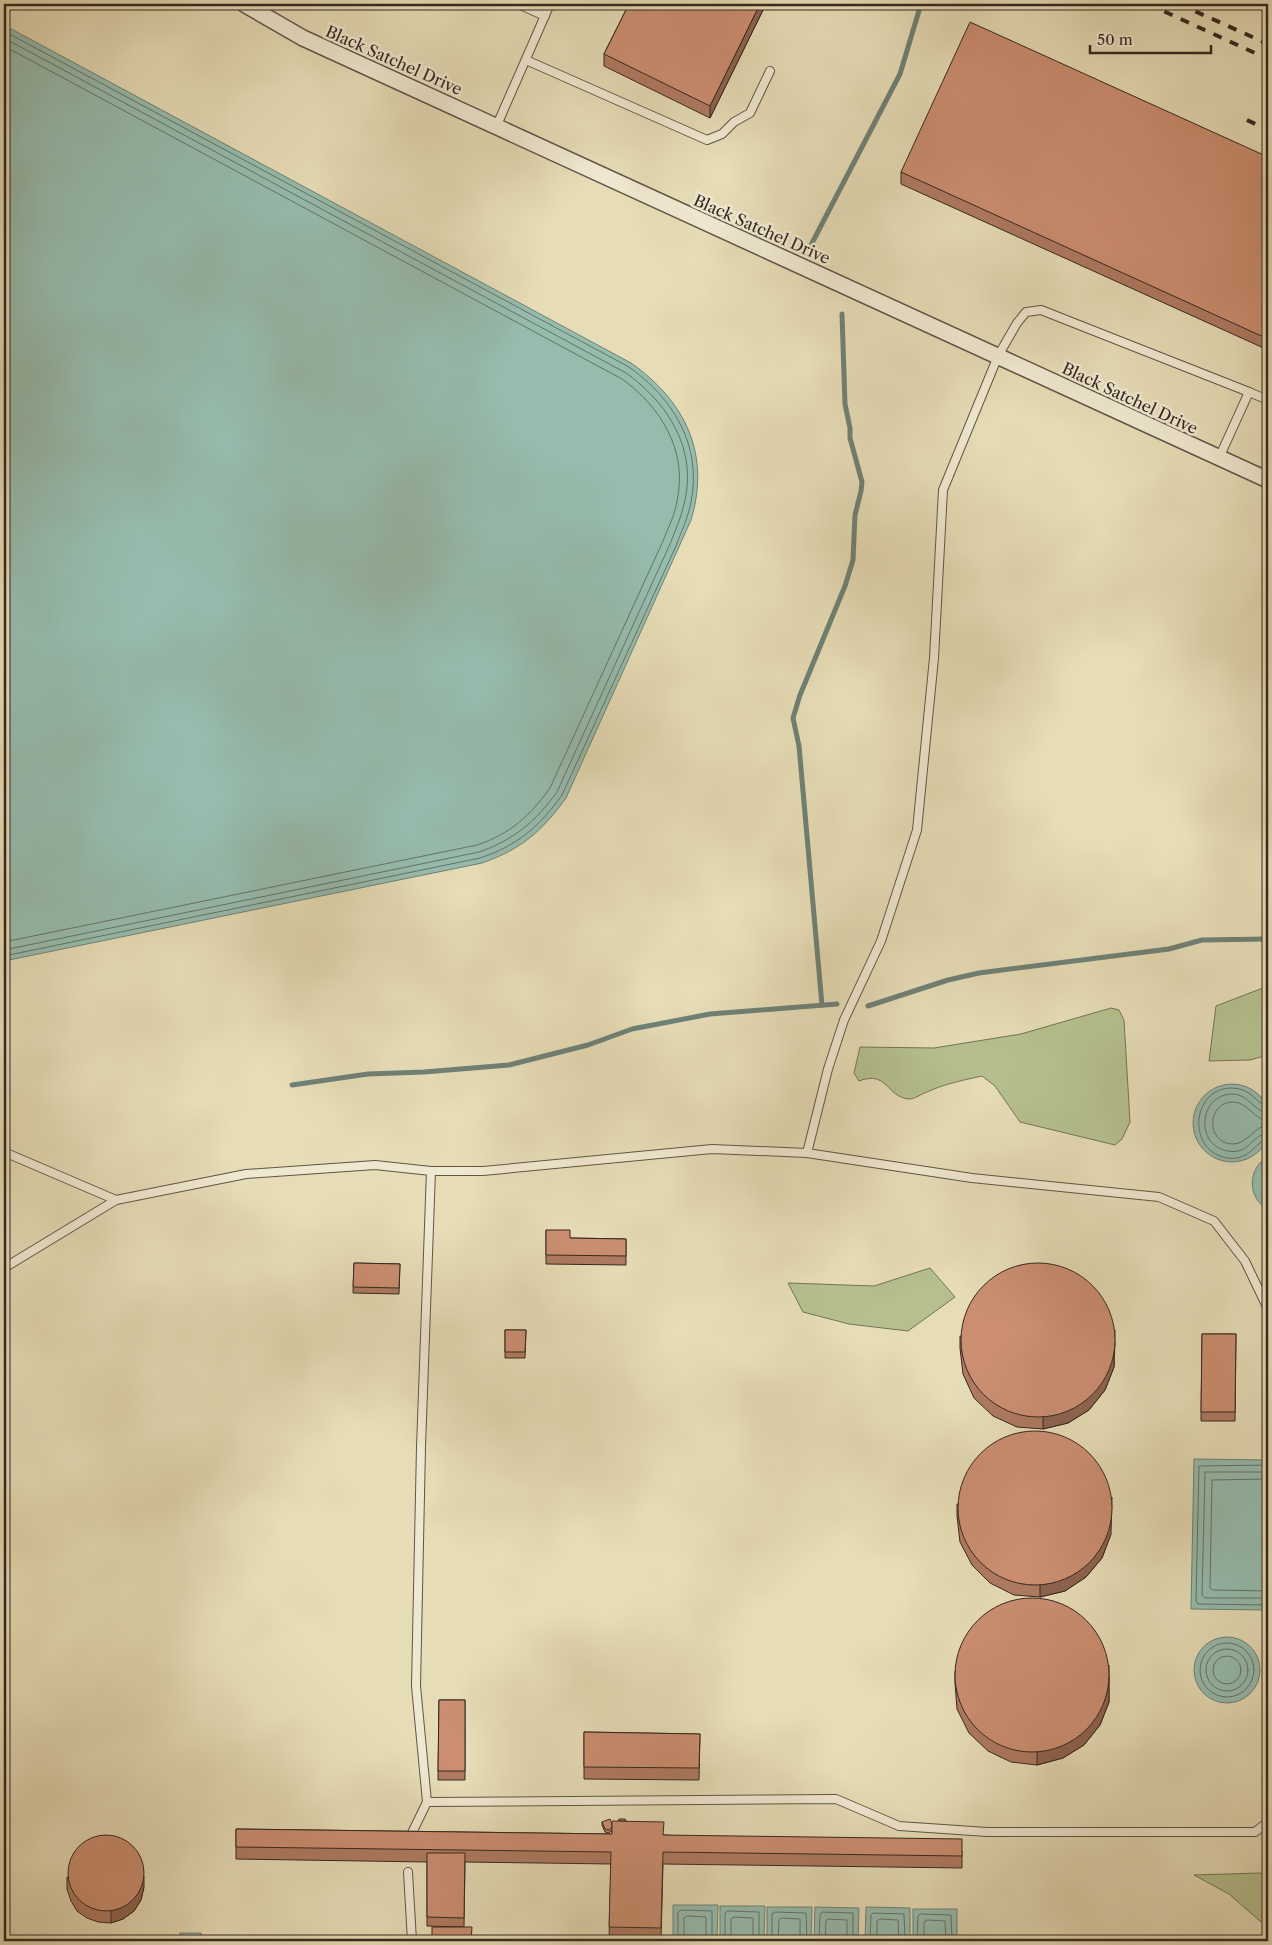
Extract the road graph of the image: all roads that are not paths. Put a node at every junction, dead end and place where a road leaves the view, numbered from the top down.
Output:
1 (244, 4) edge
2 (518, 4) edge
3 (550, 4) edge
4 (261, 8) edge
5 (545, 16) junction
6 (526, 60) junction
7 (770, 71) dead end
8 (497, 126) junction
9 (998, 356) junction
10 (1249, 392) junction
11 (1268, 400) edge
12 (1219, 458) junction
13 (1268, 480) edge
14 (4, 1152) edge
15 (807, 1152) junction
16 (431, 1172) junction
17 (116, 1200) junction
18 (4, 1268) edge
19 (1268, 1309) edge
20 (427, 1802) junction
21 (1268, 1822) edge
22 (409, 1839) edge
23 (408, 1872) dead end
24 (412, 1941) edge

1 - 4 street, Black Satchel Drive
2 - 5 lane
3 - 5 lane
4 - 8 street, Black Satchel Drive
5 - 6 lane
6 - 7 lane
6 - 8 lane
8 - 9 street, Black Satchel Drive
9 - 10 lane
9 - 12 street, Black Satchel Drive
9 - 15 lane
10 - 11 lane
10 - 12 lane
12 - 13 street, Black Satchel Drive
14 - 17 lane
15 - 16 lane
15 - 19 lane
16 - 17 lane
16 - 20 lane
17 - 18 lane
20 - 21 lane
20 - 22 lane
23 - 24 lane

